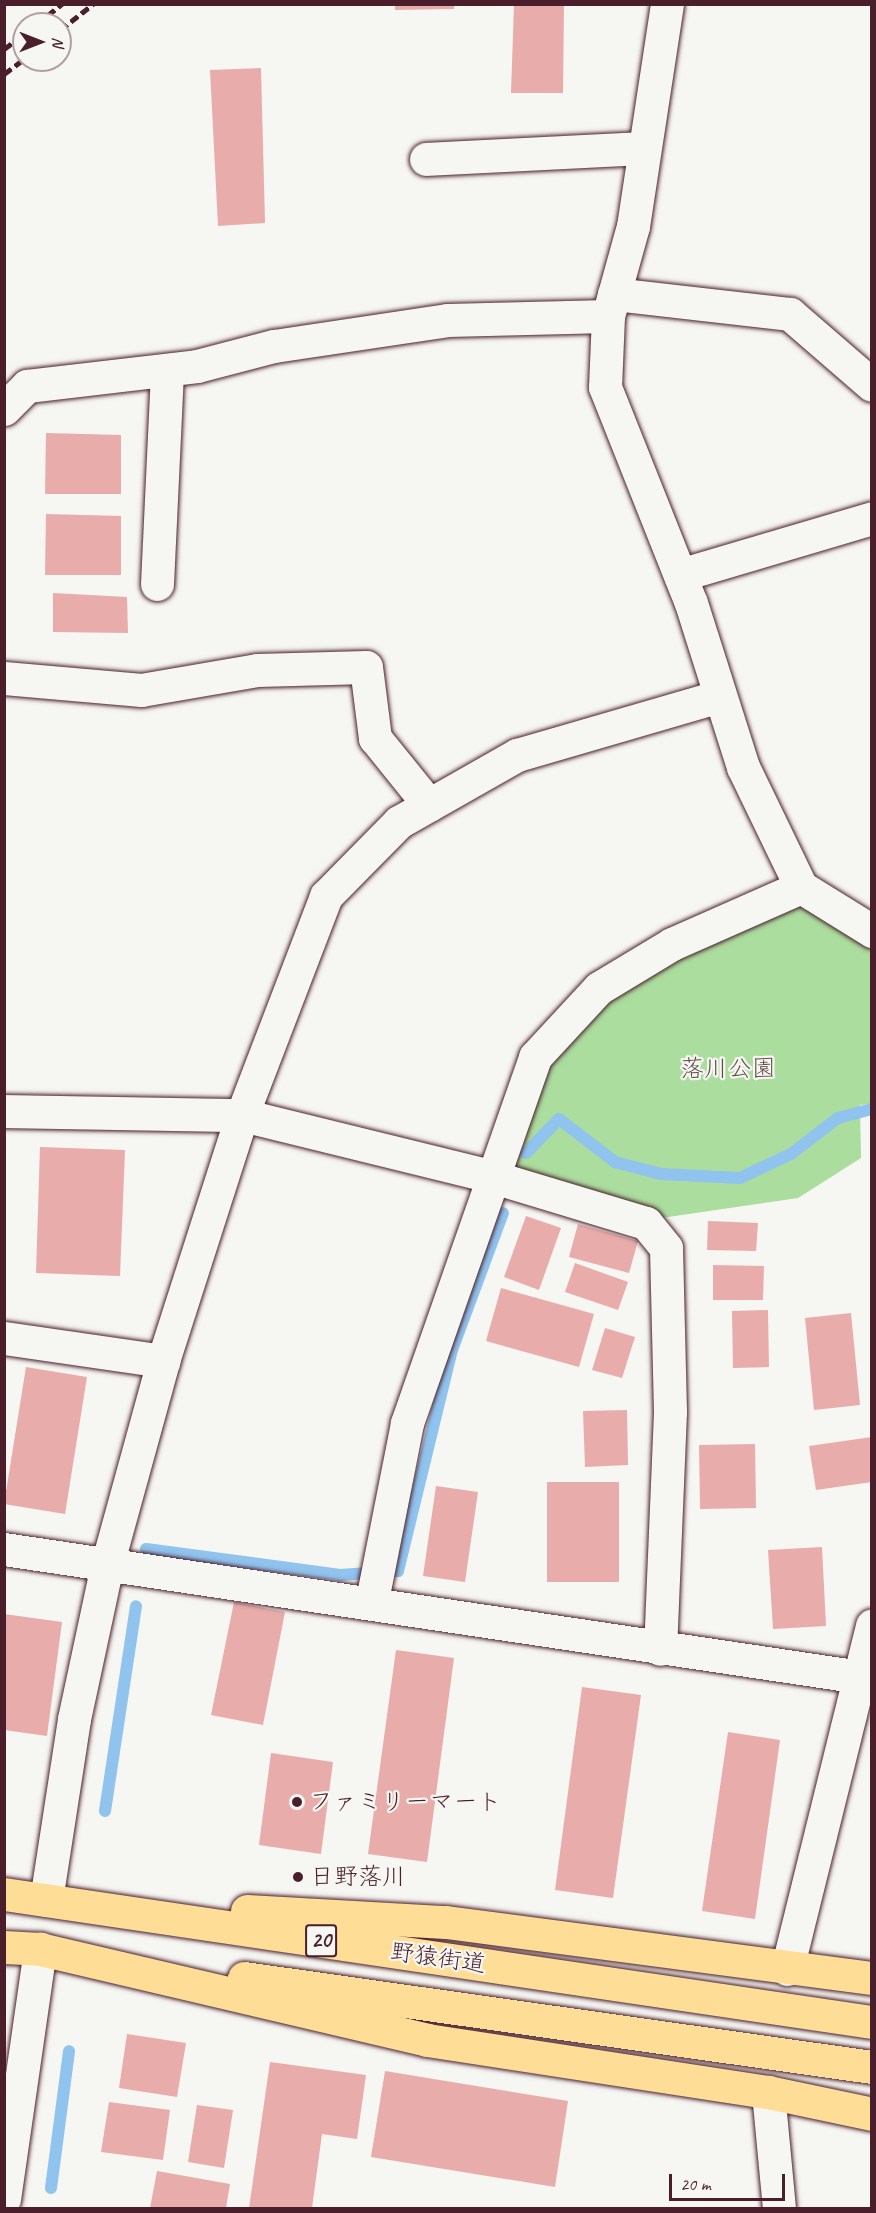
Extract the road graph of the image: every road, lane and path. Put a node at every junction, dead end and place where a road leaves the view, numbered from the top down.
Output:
1 (668, 4) edge
2 (642, 148) junction
3 (426, 159) dead end
4 (611, 305) junction
5 (166, 370) junction
6 (872, 385) edge
7 (4, 408) edge
8 (872, 518) edge
9 (680, 575) junction
10 (157, 584) dead end
11 (4, 678) edge
12 (720, 696) junction
13 (429, 805) junction
14 (801, 887) junction
15 (872, 931) edge
16 (4, 1111) edge
17 (242, 1115) junction
18 (490, 1176) junction
19 (4, 1338) edge
20 (163, 1361) junction
21 (4, 1550) edge
22 (107, 1564) junction
23 (373, 1596) junction
24 (872, 1625) edge
25 (660, 1649) junction
26 (860, 1677) junction
27 (4, 1892) edge
28 (46, 1900) junction
29 (4, 1945) edge
30 (40, 1949) junction
31 (787, 1969) junction
32 (872, 1978) edge
33 (872, 2022) edge
34 (872, 2067) edge
35 (768, 2092) junction
36 (872, 2114) edge
37 (4, 2199) edge
38 (779, 2208) edge

1 - 2 street
2 - 3 street
2 - 4 street
4 - 5 street
4 - 6 street
4 - 9 street
5 - 7 street
5 - 10 street
8 - 9 street
9 - 12 street
11 - 13 street
12 - 13 street
12 - 14 street
13 - 17 street
14 - 15 street
14 - 18 street
16 - 17 street
17 - 18 street
17 - 20 street
18 - 23 street
18 - 25 street
19 - 20 street
20 - 22 street
21 - 22 street
22 - 23 street
22 - 28 street
23 - 25 street
24 - 26 street
25 - 26 street
26 - 31 street
27 - 28 main road, 野猿街道 / 20
28 - 31 main road
28 - 33 main road, 野猿街道 / 20
29 - 30 main road, 20
30 - 34 main road, 野猿街道 / 20
30 - 35 main road
30 - 37 street
31 - 32 main road
35 - 36 main road
35 - 38 street

